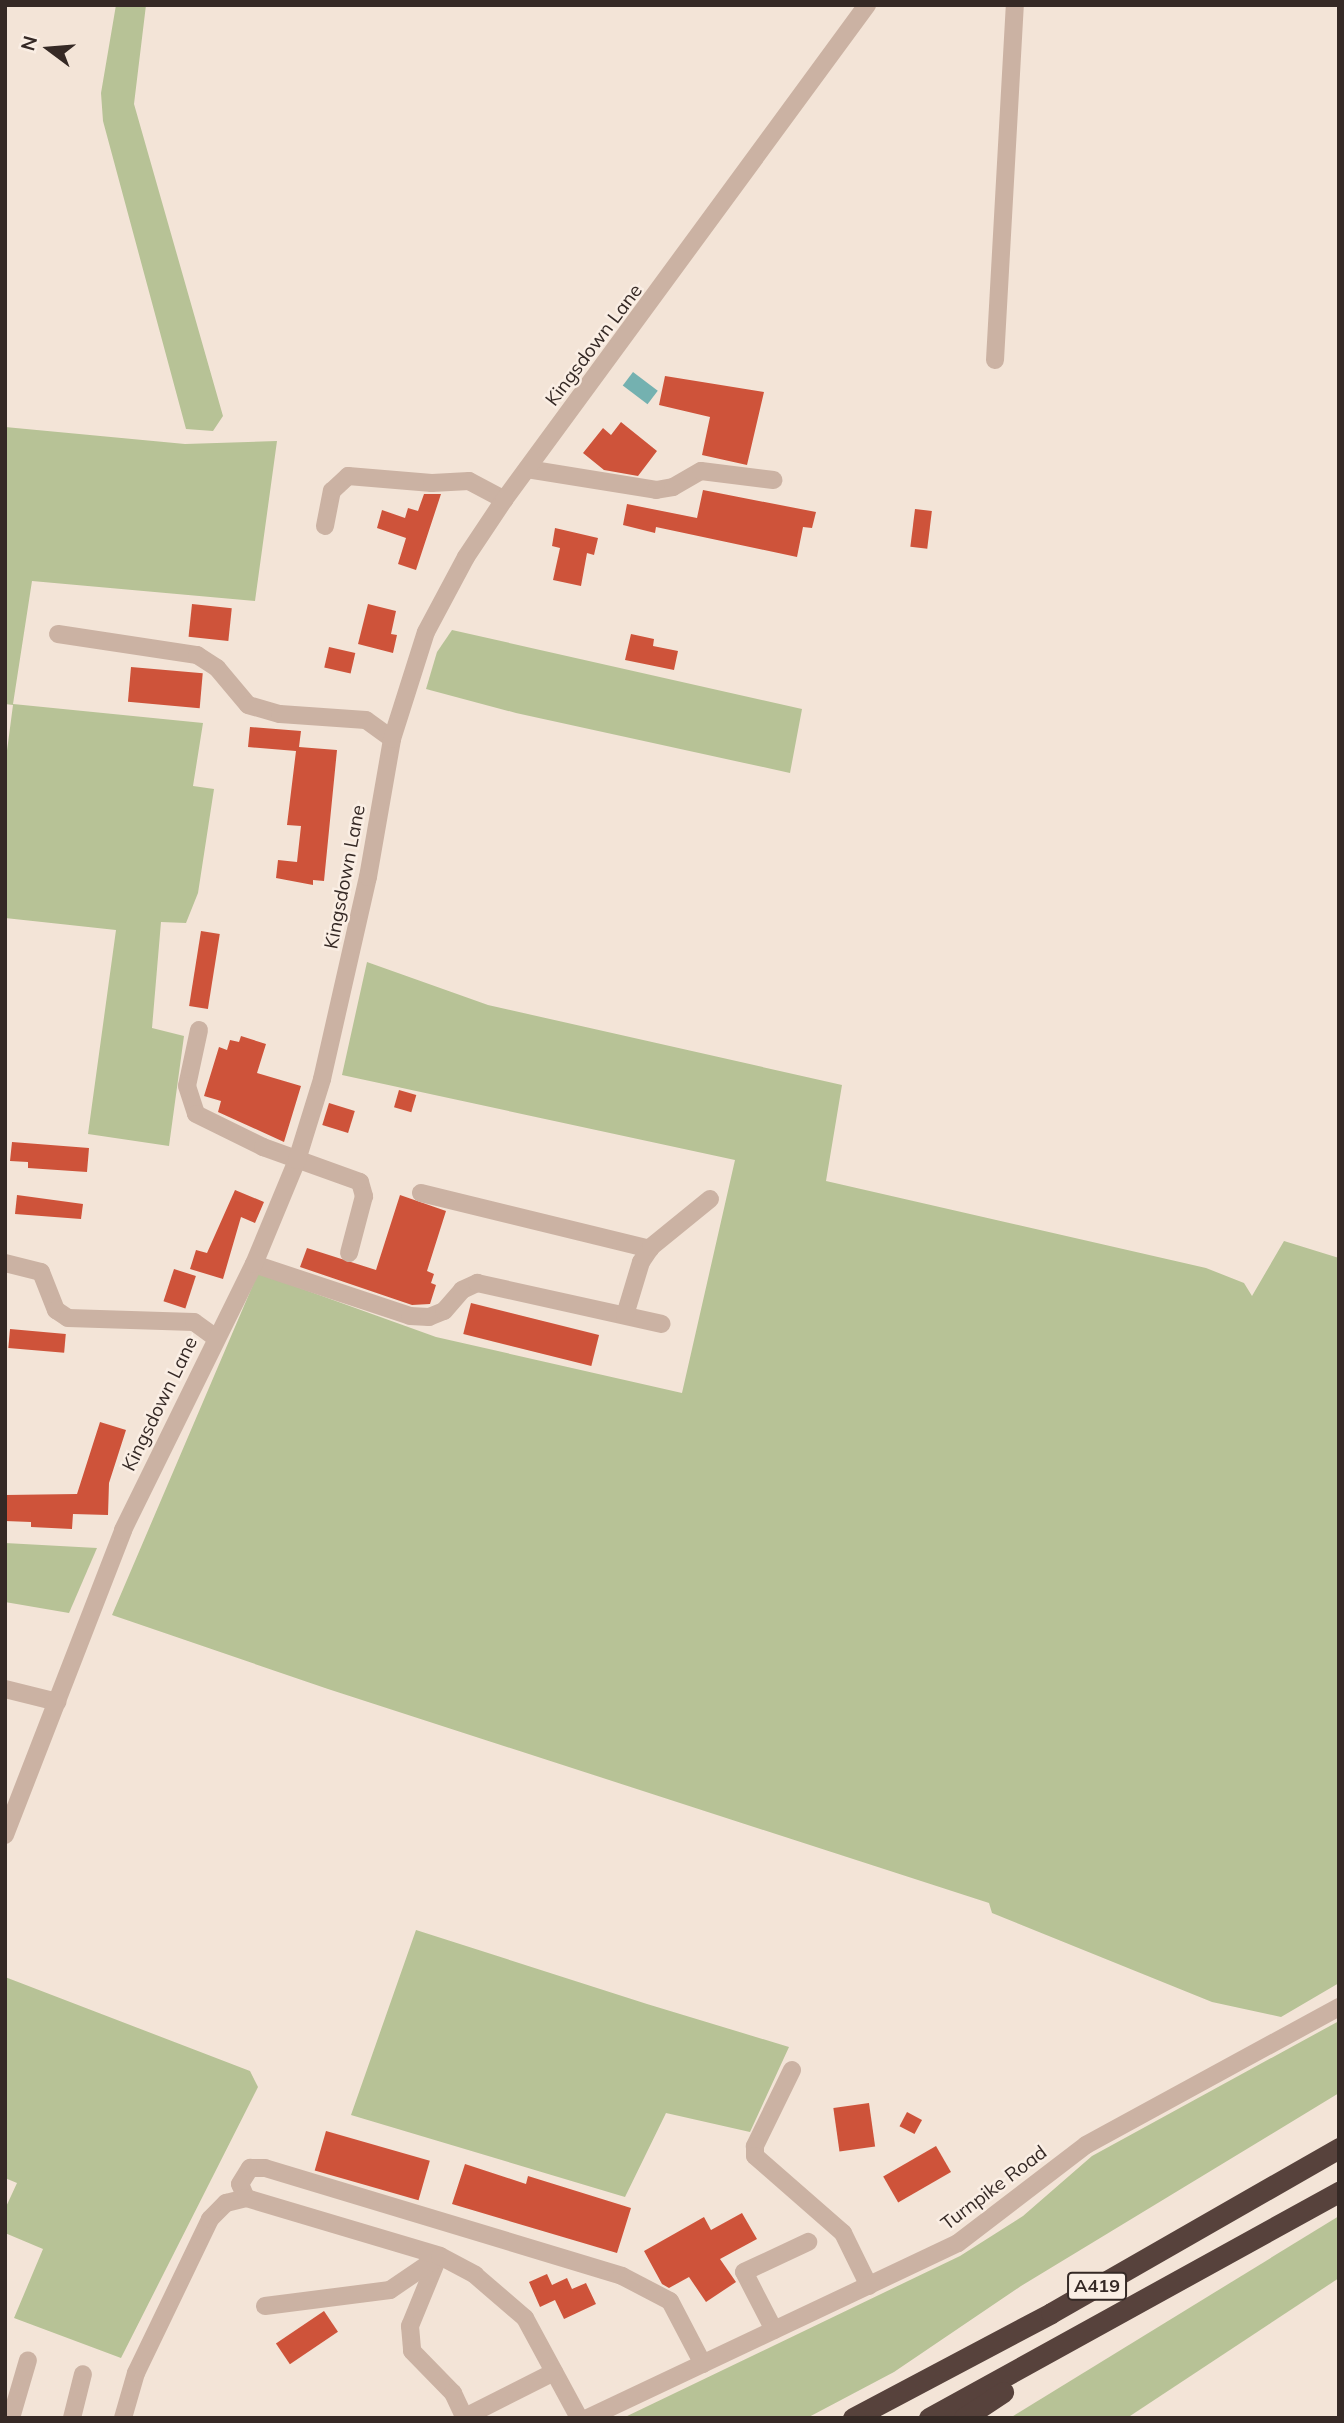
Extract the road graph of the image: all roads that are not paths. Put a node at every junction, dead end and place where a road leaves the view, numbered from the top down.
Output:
1 (867, 5) edge
2 (1015, 5) edge
3 (995, 360) dead end
4 (527, 469) junction
5 (773, 480) dead end
6 (504, 500) junction
7 (326, 526) dead end
8 (58, 634) dead end
9 (392, 739) junction
10 (199, 1030) dead end
11 (297, 1160) junction
12 (421, 1193) dead end
13 (710, 1199) dead end
14 (650, 1249) junction
15 (349, 1253) dead end
16 (5, 1263) edge
17 (254, 1264) junction
18 (625, 1315) junction
19 (662, 1324) dead end
20 (216, 1338) junction
21 (5, 1689) edge
22 (57, 1702) junction
23 (7, 1828) edge
24 (1339, 2007) edge
25 (792, 2070) dead end
26 (1339, 2148) edge
27 (1339, 2192) edge
28 (246, 2198) junction
29 (808, 2242) dead end
30 (440, 2256) junction
31 (869, 2286) junction
32 (265, 2306) dead end
33 (1129, 2311) junction
34 (774, 2330) junction
35 (28, 2360) dead end
36 (703, 2364) junction
37 (554, 2372) junction
38 (83, 2374) dead end
39 (11, 2418) edge
40 (72, 2418) edge
41 (123, 2418) edge
42 (464, 2418) edge
43 (579, 2418) edge
44 (589, 2418) edge
45 (853, 2418) edge
46 (929, 2418) edge
47 (964, 2418) edge

1 - 4 street, Kingsdown Lane
2 - 3 street
4 - 5 street
4 - 6 street, Kingsdown Lane
6 - 7 street
6 - 9 street, Kingsdown Lane
8 - 9 street
9 - 11 street, Kingsdown Lane
10 - 11 street
11 - 15 street
11 - 17 street, Kingsdown Lane
12 - 14 street
13 - 14 street
14 - 18 street
16 - 20 street
17 - 18 street
17 - 20 street, Kingsdown Lane
18 - 19 street
20 - 22 street, Kingsdown Lane
21 - 22 street
22 - 23 street, Kingsdown Lane
24 - 31 street, Turnpike Road
25 - 31 street
26 - 45 highway, A419
27 - 33 highway, A419
28 - 30 street
28 - 36 street
28 - 41 street
29 - 34 street
30 - 32 street
30 - 37 street
30 - 42 street
31 - 34 street, Turnpike Road
33 - 46 highway, A419
33 - 47 highway, A419
34 - 36 street, Turnpike Road
35 - 39 street
36 - 44 street, Turnpike Road
37 - 42 street
37 - 43 street
38 - 40 street

